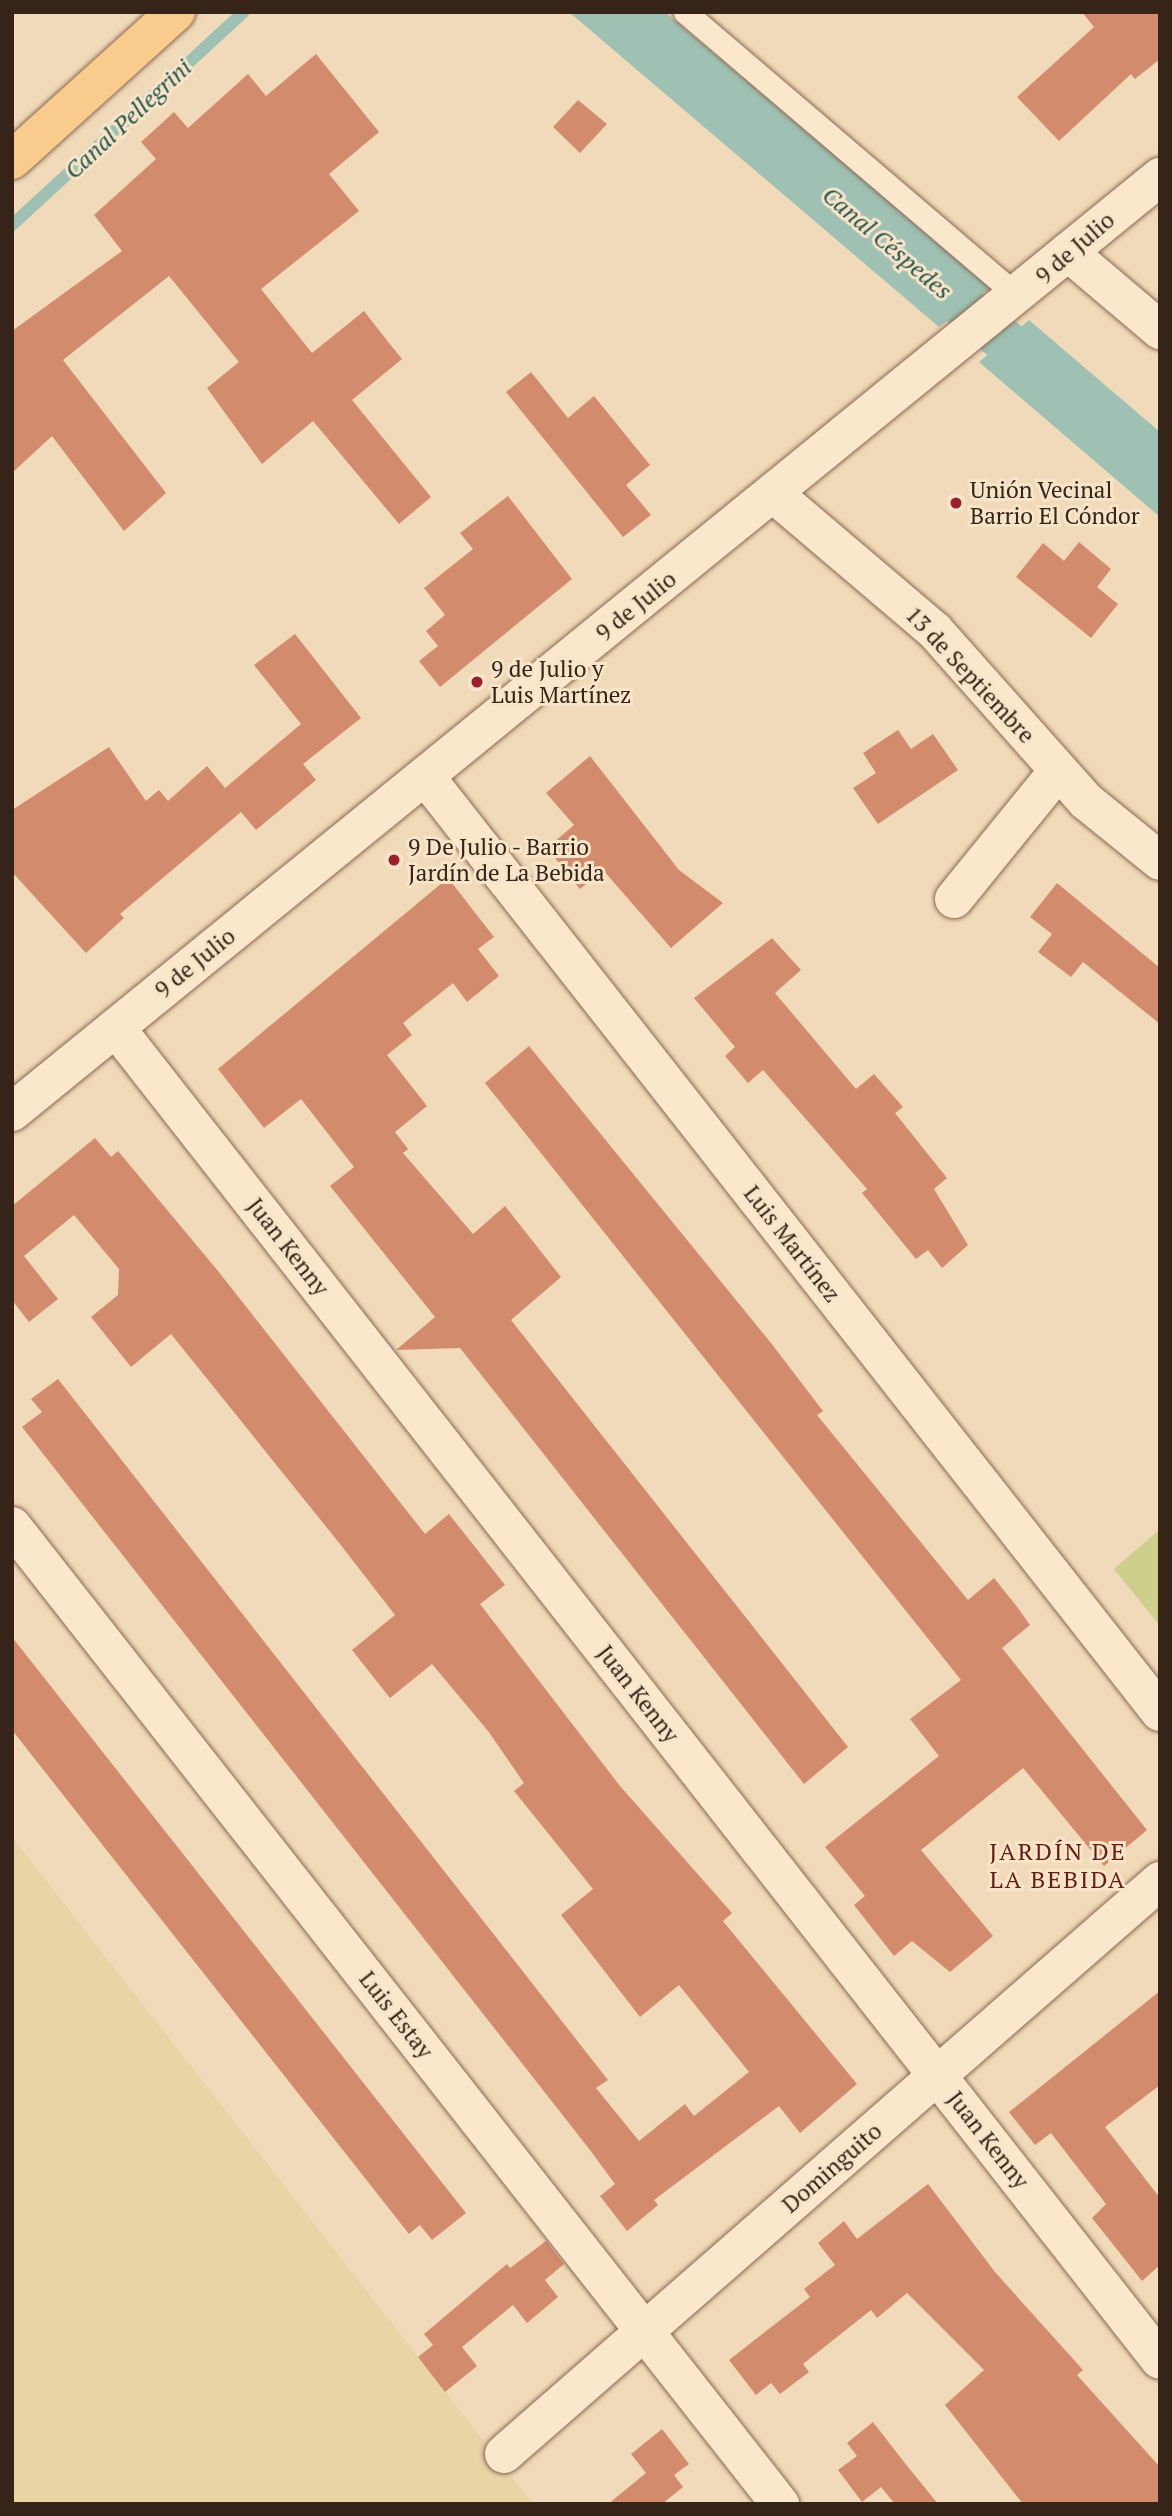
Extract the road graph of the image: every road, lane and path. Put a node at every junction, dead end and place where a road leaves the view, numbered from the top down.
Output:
1 (176, 12) edge
2 (685, 12) edge
3 (12, 160) edge
4 (1160, 177) edge
5 (1068, 252) junction
6 (1015, 300) junction
7 (1160, 330) edge
8 (774, 494) junction
9 (1058, 771) junction
10 (425, 776) junction
11 (1160, 861) edge
12 (954, 899) dead end
13 (116, 1027) junction
14 (12, 1112) edge
15 (12, 1526) edge
16 (1160, 1712) edge
17 (1160, 1881) edge
18 (937, 2076) junction
19 (645, 2331) junction
20 (1160, 2360) edge
21 (504, 2454) dead end
22 (780, 2504) edge

1 - 3 main road
2 - 6 lane
4 - 5 street, 9 de Julio
5 - 6 street, 9 de Julio
5 - 7 street
6 - 8 street, 9 de Julio
8 - 9 street, 13 de Septiembre
8 - 10 street, 9 de Julio
9 - 11 street, 13 de Septiembre
9 - 12 street
10 - 13 street, 9 de Julio
10 - 16 street, Luis Martínez
13 - 14 street, 9 de Julio
13 - 18 street, Juan Kenny
15 - 19 street, Luis Estay
17 - 18 street, Dominguito
18 - 19 street, Dominguito
18 - 20 street, Juan Kenny
19 - 21 street, Dominguito
19 - 22 street, Luis Estay

